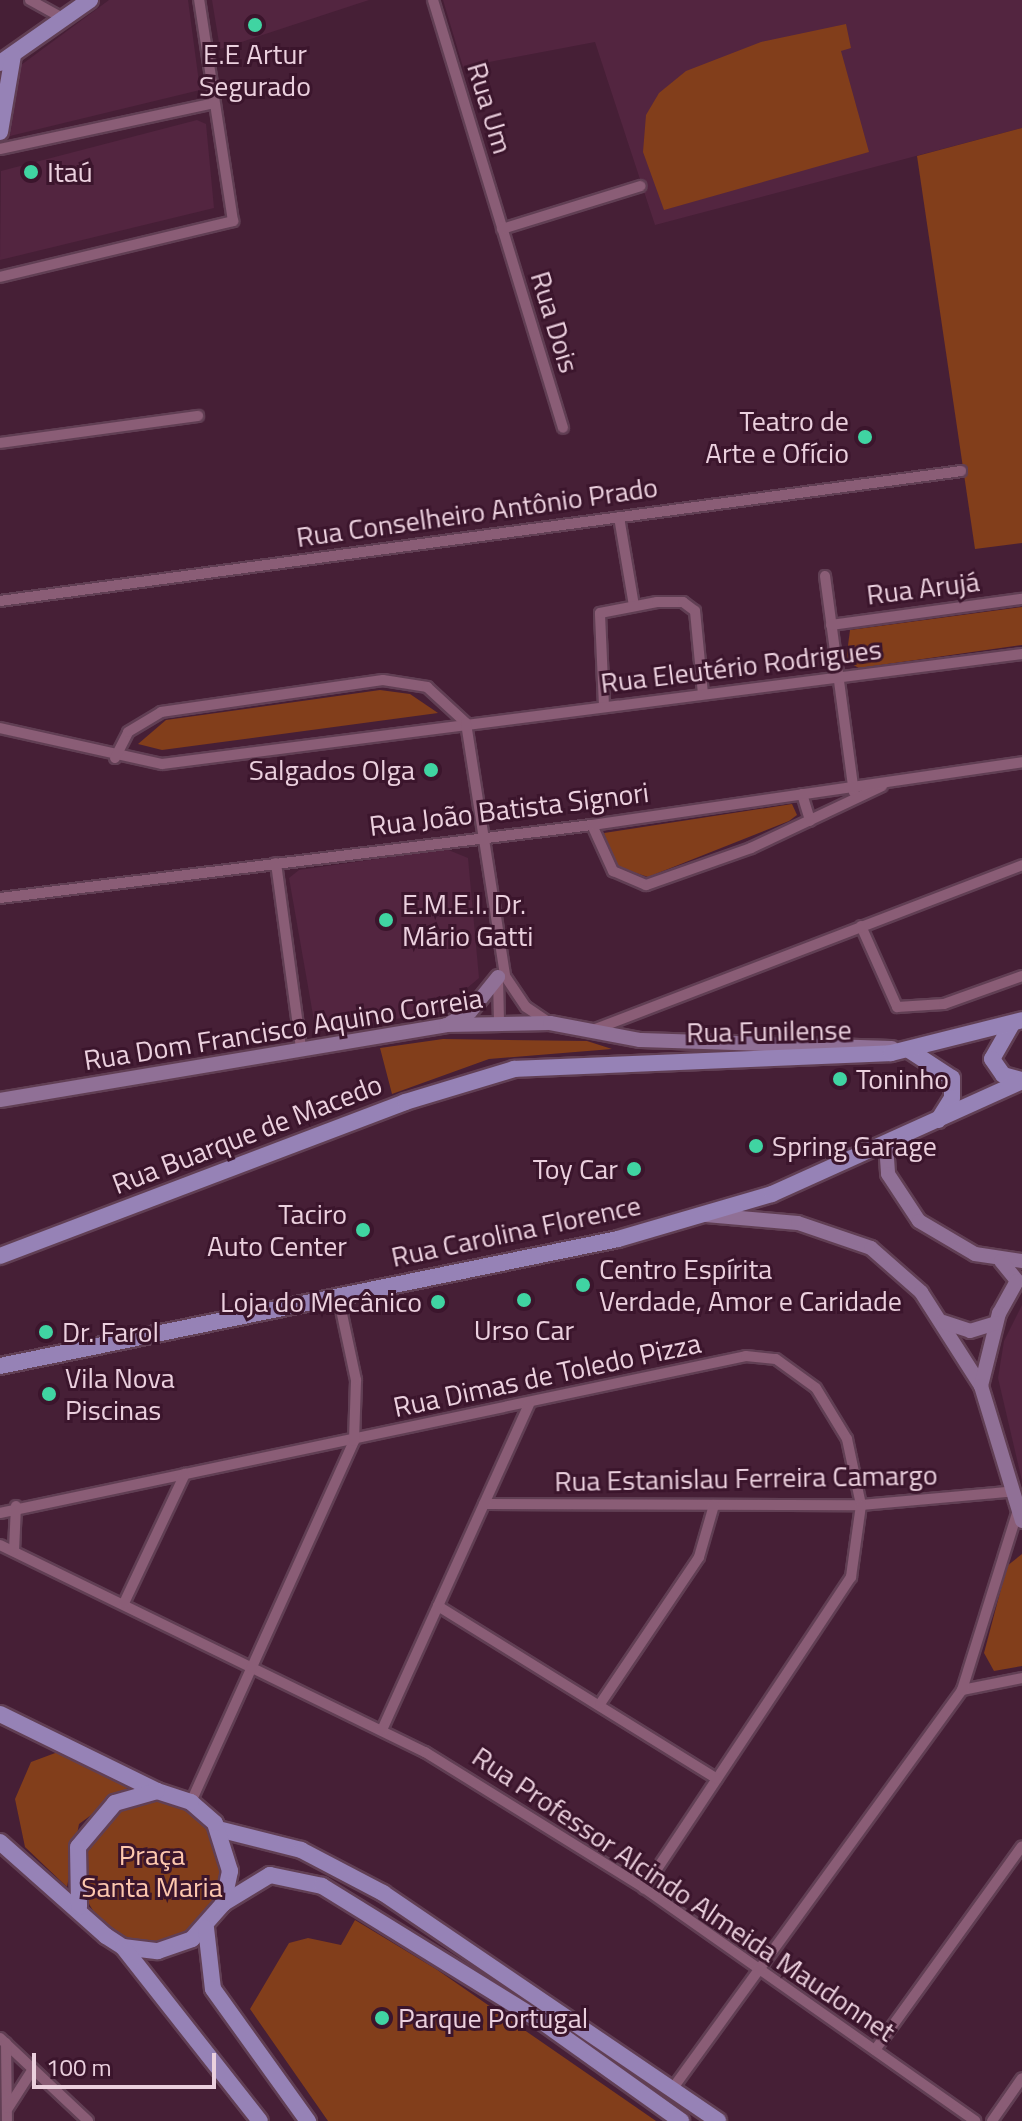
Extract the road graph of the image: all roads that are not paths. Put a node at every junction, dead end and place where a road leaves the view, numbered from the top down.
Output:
1 (30, 0) edge
2 (90, 0) edge
3 (199, 0) edge
4 (433, 0) edge
5 (63, 18) junction
6 (6, 59) edge
7 (214, 103) junction
8 (0, 132) edge
9 (0, 149) edge
10 (641, 186) dead end
11 (502, 229) junction
12 (0, 277) edge
13 (198, 416) dead end
14 (563, 428) dead end
15 (0, 443) edge
16 (961, 471) dead end
17 (619, 517) junction
18 (825, 576) dead end
19 (1022, 599) edge
20 (0, 601) edge
21 (634, 606) junction
22 (831, 625) junction
23 (1022, 654) edge
24 (837, 679) junction
25 (703, 694) junction
26 (604, 706) junction
27 (466, 723) junction
28 (0, 728) edge
29 (115, 758) junction
30 (1022, 762) edge
31 (891, 781) junction
32 (853, 787) junction
33 (802, 794) junction
34 (855, 800) junction
35 (810, 821) junction
36 (592, 825) junction
37 (482, 836) junction
38 (276, 863) junction
39 (1022, 865) edge
40 (0, 898) edge
41 (861, 926) junction
42 (500, 956) junction
43 (1022, 976) edge
44 (498, 977) junction
45 (1017, 1021) edge
46 (499, 1023) junction
47 (550, 1023) junction
48 (446, 1025) junction
49 (593, 1030) junction
50 (301, 1049) junction
51 (909, 1050) junction
52 (514, 1069) joint
53 (1022, 1081) edge
54 (0, 1100) edge
55 (937, 1121) junction
56 (886, 1144) junction
57 (702, 1215) junction
58 (0, 1256) edge
59 (1001, 1261) junction
60 (1022, 1261) edge
61 (1020, 1279) edge
62 (338, 1295) junction
63 (943, 1322) junction
64 (996, 1323) junction
65 (0, 1366) edge
66 (981, 1386) junction
67 (529, 1404) junction
68 (354, 1441) junction
69 (185, 1474) junction
70 (1008, 1492) junction
71 (484, 1504) junction
72 (714, 1505) junction
73 (861, 1505) junction
74 (16, 1506) junction
75 (0, 1513) edge
76 (1019, 1517) edge
77 (0, 1545) edge
78 (14, 1551) junction
79 (124, 1603) junction
80 (438, 1606) junction
81 (255, 1668) junction
82 (1022, 1678) edge
83 (962, 1690) junction
84 (600, 1704) junction
85 (0, 1714) edge
86 (382, 1730) junction
87 (717, 1779) junction
88 (157, 1791) junction
89 (191, 1802) junction
90 (218, 1829) junction
91 (1022, 1846) edge
92 (4, 1849) edge
93 (644, 1888) junction
94 (223, 1904) junction
95 (79, 1907) junction
96 (206, 1928) junction
97 (123, 1947) junction
98 (755, 1968) junction
99 (3, 2040) edge
100 (875, 2050) junction
101 (33, 2069) junction
102 (1022, 2078) edge
103 (673, 2088) junction
104 (7, 2115) edge
105 (88, 2121) edge
106 (260, 2121) edge
107 (308, 2121) edge
108 (681, 2121) edge
109 (718, 2121) edge
110 (975, 2121) edge
111 (992, 2121) edge

1 - 5 street
2 - 5 main road
3 - 7 street
4 - 11 street, Rua Um
5 - 6 main road
6 - 8 main road
7 - 9 street
7 - 12 street
10 - 11 street
11 - 14 street, Rua Dois
13 - 15 street
16 - 17 street, Rua Conselheiro Antônio Prado
17 - 20 street, Rua Conselheiro Antônio Prado
17 - 21 street
18 - 22 street
19 - 22 street, Rua Arujá
21 - 25 street
21 - 26 street
22 - 24 street
23 - 24 street, Rua Eleutério Rodrigues
24 - 25 street, Rua Eleutério Rodrigues
24 - 32 street
25 - 26 street, Rua Eleutério Rodrigues
26 - 27 street, Rua Eleutério Rodrigues
27 - 29 street, Rua Eleutério Rodrigues
27 - 29 street
27 - 37 street
28 - 29 street, Rua Eleutério Rodrigues
30 - 31 street, Rua João Batista Signori
31 - 32 street, Rua João Batista Signori
31 - 34 street
32 - 33 street, Rua João Batista Signori
32 - 34 street
33 - 35 street
33 - 36 street, Rua João Batista Signori
34 - 35 street
35 - 36 street
36 - 37 street, Rua João Batista Signori
37 - 38 street, Rua João Batista Signori
37 - 42 street
38 - 40 street, Rua João Batista Signori
38 - 50 street
39 - 41 street
41 - 43 street
41 - 49 street
42 - 44 street
42 - 47 street
44 - 46 street
44 - 48 street
45 - 51 main road, Rua Funilense
45 - 53 main road
46 - 47 street, Rua Dom Francisco Aquino Correia
46 - 48 street, Rua Dom Francisco Aquino Correia
47 - 49 street, Rua Dom Francisco Aquino Correia
48 - 50 street, Rua Dom Francisco Aquino Correia
49 - 51 street, Rua Dom Francisco Aquino Correia
50 - 54 street, Rua Dom Francisco Aquino Correia
51 - 52 main road, Rua Funilense
51 - 55 main road
52 - 58 main road, Rua Buarque de Macedo
53 - 55 main road, Rua Carolina Florence
55 - 56 main road, Rua Carolina Florence
56 - 57 main road, Rua Carolina Florence
56 - 59 street
57 - 62 main road, Rua Carolina Florence
57 - 63 street
59 - 60 street
59 - 61 street
61 - 64 street
62 - 65 main road, Rua Carolina Florence
62 - 68 street
63 - 64 street
63 - 66 street
64 - 66 street
66 - 70 street
67 - 68 street, Rua Dimas de Toledo Pizza
67 - 71 street
67 - 73 street, Rua Dimas de Toledo Pizza
68 - 69 street, Rua Dimas de Toledo Pizza
68 - 81 street
69 - 74 street, Rua Dimas de Toledo Pizza
69 - 79 street
70 - 73 street, Rua Estanislau Ferreira Camargo
70 - 76 street
71 - 72 street, Rua Estanislau Ferreira Camargo
71 - 80 street
72 - 73 street, Rua Estanislau Ferreira Camargo
72 - 84 street
73 - 87 street, Rua Dimas de Toledo Pizza
74 - 75 street, Rua Dimas de Toledo Pizza
74 - 78 street
76 - 83 street
77 - 78 street, Rua Professor Alcindo Almeida Maudonnet
78 - 79 street, Rua Professor Alcindo Almeida Maudonnet
79 - 81 street, Rua Professor Alcindo Almeida Maudonnet
80 - 84 street
80 - 86 street
81 - 86 street, Rua Professor Alcindo Almeida Maudonnet
81 - 89 street
82 - 83 street
83 - 98 street
84 - 87 street
85 - 88 main road
86 - 93 street, Rua Professor Alcindo Almeida Maudonnet
87 - 93 street, Rua Dimas de Toledo Pizza
88 - 89 main road
88 - 95 main road
89 - 90 main road
90 - 94 main road
90 - 103 main road
91 - 100 street
92 - 95 main road
93 - 98 street, Rua Professor Alcindo Almeida Maudonnet
94 - 96 main road
94 - 108 main road
95 - 97 main road
96 - 97 main road
96 - 107 main road
97 - 106 main road
98 - 100 street, Rua Professor Alcindo Almeida Maudonnet
98 - 103 street
99 - 101 street
99 - 104 street
100 - 110 street, Rua Professor Alcindo Almeida Maudonnet
101 - 104 street
101 - 105 street
102 - 111 street
103 - 109 main road

